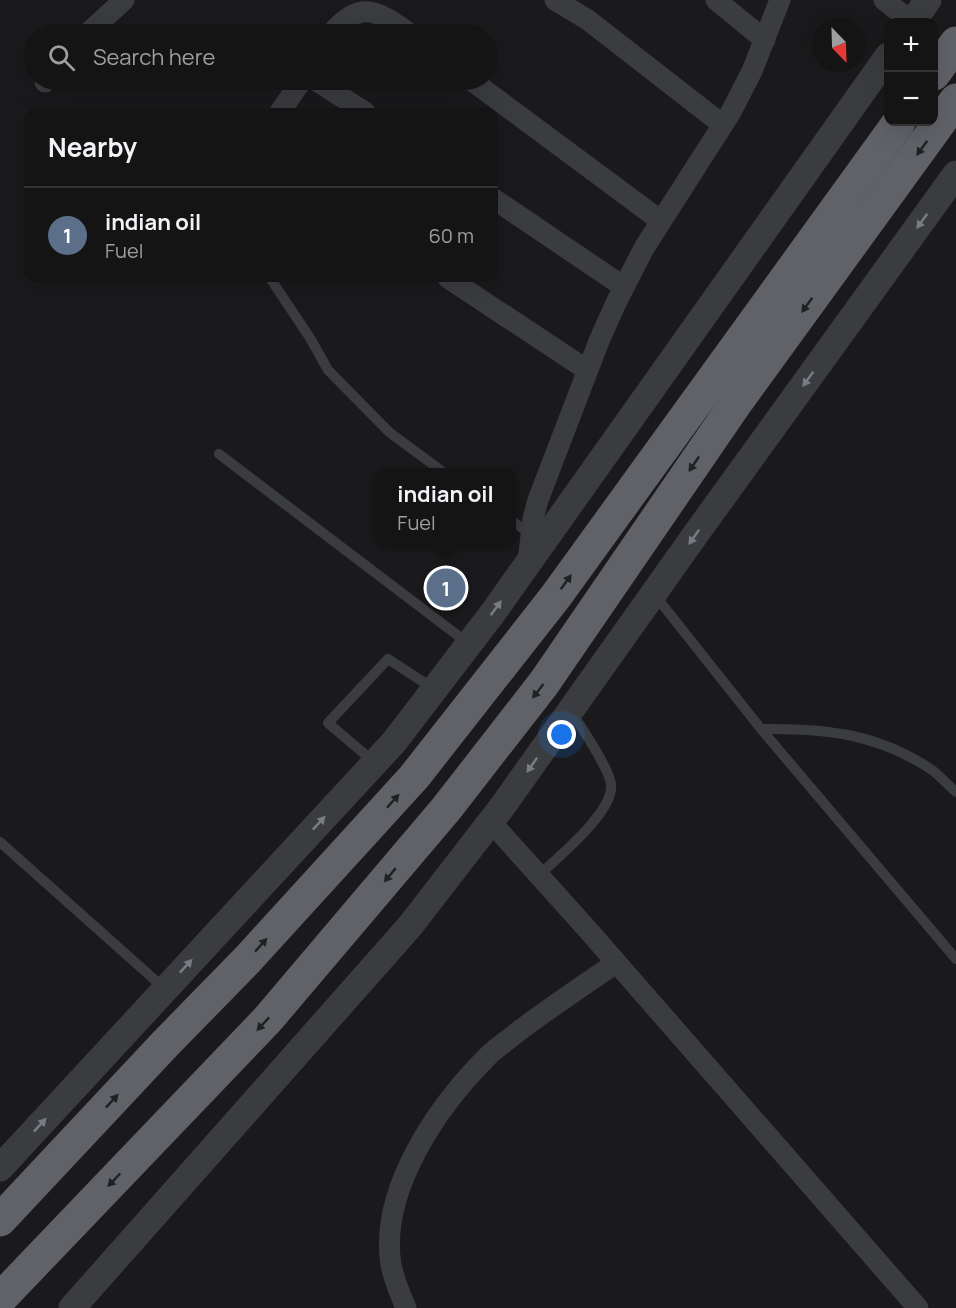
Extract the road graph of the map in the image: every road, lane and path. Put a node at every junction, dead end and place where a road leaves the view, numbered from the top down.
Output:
1 (124, 0) edge
2 (555, 0) edge
3 (716, 0) edge
4 (780, 0) edge
5 (884, 0) edge
6 (928, 0) edge
7 (907, 18) edge
8 (915, 18) edge
9 (98, 24) edge
10 (339, 24) edge
11 (396, 24) edge
12 (765, 40) junction
13 (956, 43) edge
14 (884, 62) edge
15 (934, 72) edge
16 (295, 90) edge
17 (331, 90) edge
18 (484, 90) edge
19 (956, 100) edge
20 (283, 108) edge
21 (359, 108) edge
22 (723, 125) junction
23 (896, 126) edge
24 (956, 174) edge
25 (498, 202) edge
26 (661, 221) junction
27 (273, 282) edge
28 (454, 282) edge
29 (624, 287) junction
30 (587, 370) junction
31 (219, 454) dead end
32 (438, 468) edge
33 (516, 524) edge
34 (532, 535) junction
35 (528, 563) junction
36 (654, 593) junction
37 (469, 644) junction
38 (434, 690) junction
39 (571, 710) junction
40 (760, 729) junction
41 (375, 763) junction
42 (956, 792) edge
43 (491, 822) junction
44 (0, 842) edge
45 (538, 876) junction
46 (956, 959) edge
47 (616, 963) junction
48 (166, 989) junction
49 (0, 1168) edge
50 (0, 1220) edge
51 (0, 1299) edge
52 (72, 1308) edge
53 (406, 1308) edge
54 (918, 1308) edge

1 - 9 street
2 - 22 street
3 - 12 street
4 - 12 street
5 - 7 street
6 - 8 street
10 - 11 street
12 - 22 street
13 - 15 highway
14 - 35 street
16 - 20 street
17 - 21 street
18 - 26 street
19 -> 51 highway
22 - 26 street
50 -> 23 highway
24 -> 36 street
25 - 29 street
26 - 29 street
27 - 32 lane
28 - 30 street
29 - 30 street
30 - 34 street
31 - 37 lane
33 - 34 lane
34 - 35 street
37 -> 35 street
36 - 39 street
36 - 40 lane
37 - 38 street
38 - 41 street
38 - 41 lane
39 -> 43 street
39 - 45 lane
40 - 42 lane
40 - 46 lane
48 -> 41 street
43 - 45 street
43 - 52 street
44 - 48 lane
45 - 47 street
47 - 53 street
47 - 54 street
49 -> 48 street

